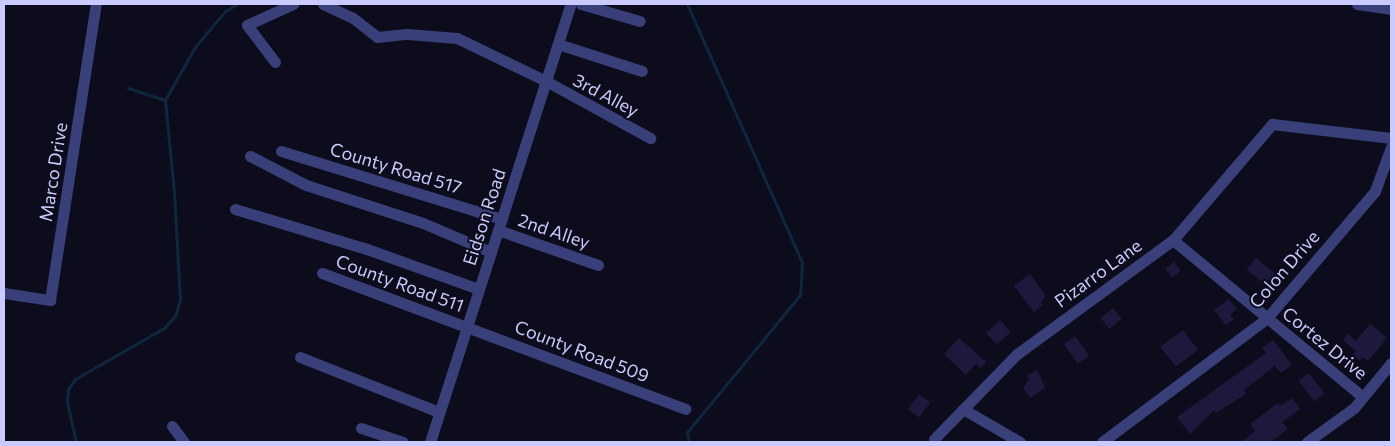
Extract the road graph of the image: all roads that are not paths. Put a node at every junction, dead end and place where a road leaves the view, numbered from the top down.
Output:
1 (96, 4) edge
2 (293, 4) edge
3 (323, 4) edge
4 (571, 4) edge
5 (581, 4) edge
6 (1357, 4) edge
7 (1391, 9) edge
8 (640, 22) dead end
9 (558, 44) junction
10 (275, 62) dead end
11 (642, 71) dead end
12 (546, 81) junction
13 (650, 138) dead end
14 (1391, 138) edge
15 (1391, 147) edge
16 (281, 151) dead end
17 (250, 156) dead end
18 (235, 209) dead end
19 (502, 218) junction
20 (498, 230) junction
21 (1173, 240) junction
22 (491, 252) junction
23 (598, 265) dead end
24 (322, 273) dead end
25 (479, 289) junction
26 (4, 293) edge
27 (1267, 318) junction
28 (467, 325) junction
29 (300, 357) dead end
30 (1391, 364) edge
31 (1363, 397) junction
32 (685, 409) dead end
33 (963, 409) junction
34 (439, 412) junction
35 (172, 426) dead end
36 (361, 428) dead end
37 (934, 439) dead end
38 (184, 442) edge
39 (403, 442) edge
40 (430, 442) edge
41 (1020, 442) edge
42 (1102, 442) edge
43 (1307, 442) edge

1 - 26 street, Marco Drive
2 - 10 street
3 - 12 street, 3rd Alley
4 - 9 street, Eidson Road
5 - 8 street
6 - 7 street
9 - 11 street
9 - 12 street, Eidson Road
12 - 13 street, 3rd Alley
12 - 19 street, Eidson Road
14 - 21 street, Pizarro Lane
15 - 27 street, Colon Drive
16 - 19 street, County Road 517
17 - 22 street
18 - 25 street
19 - 20 street, Eidson Road
20 - 22 street, Eidson Road
20 - 23 street, 2nd Alley
21 - 27 street, Cortez Drive
21 - 33 street, Pizarro Lane
22 - 25 street, Eidson Road
24 - 28 street, County Road 511
25 - 28 street, Eidson Road
27 - 31 street, Cortez Drive
27 - 42 street, Colon Drive
28 - 32 street, County Road 509
28 - 34 street, Eidson Road
29 - 34 street
30 - 31 street
31 - 43 street
33 - 37 street, Pizarro Lane
33 - 41 street
34 - 40 street, Eidson Road
35 - 38 street
36 - 39 street

